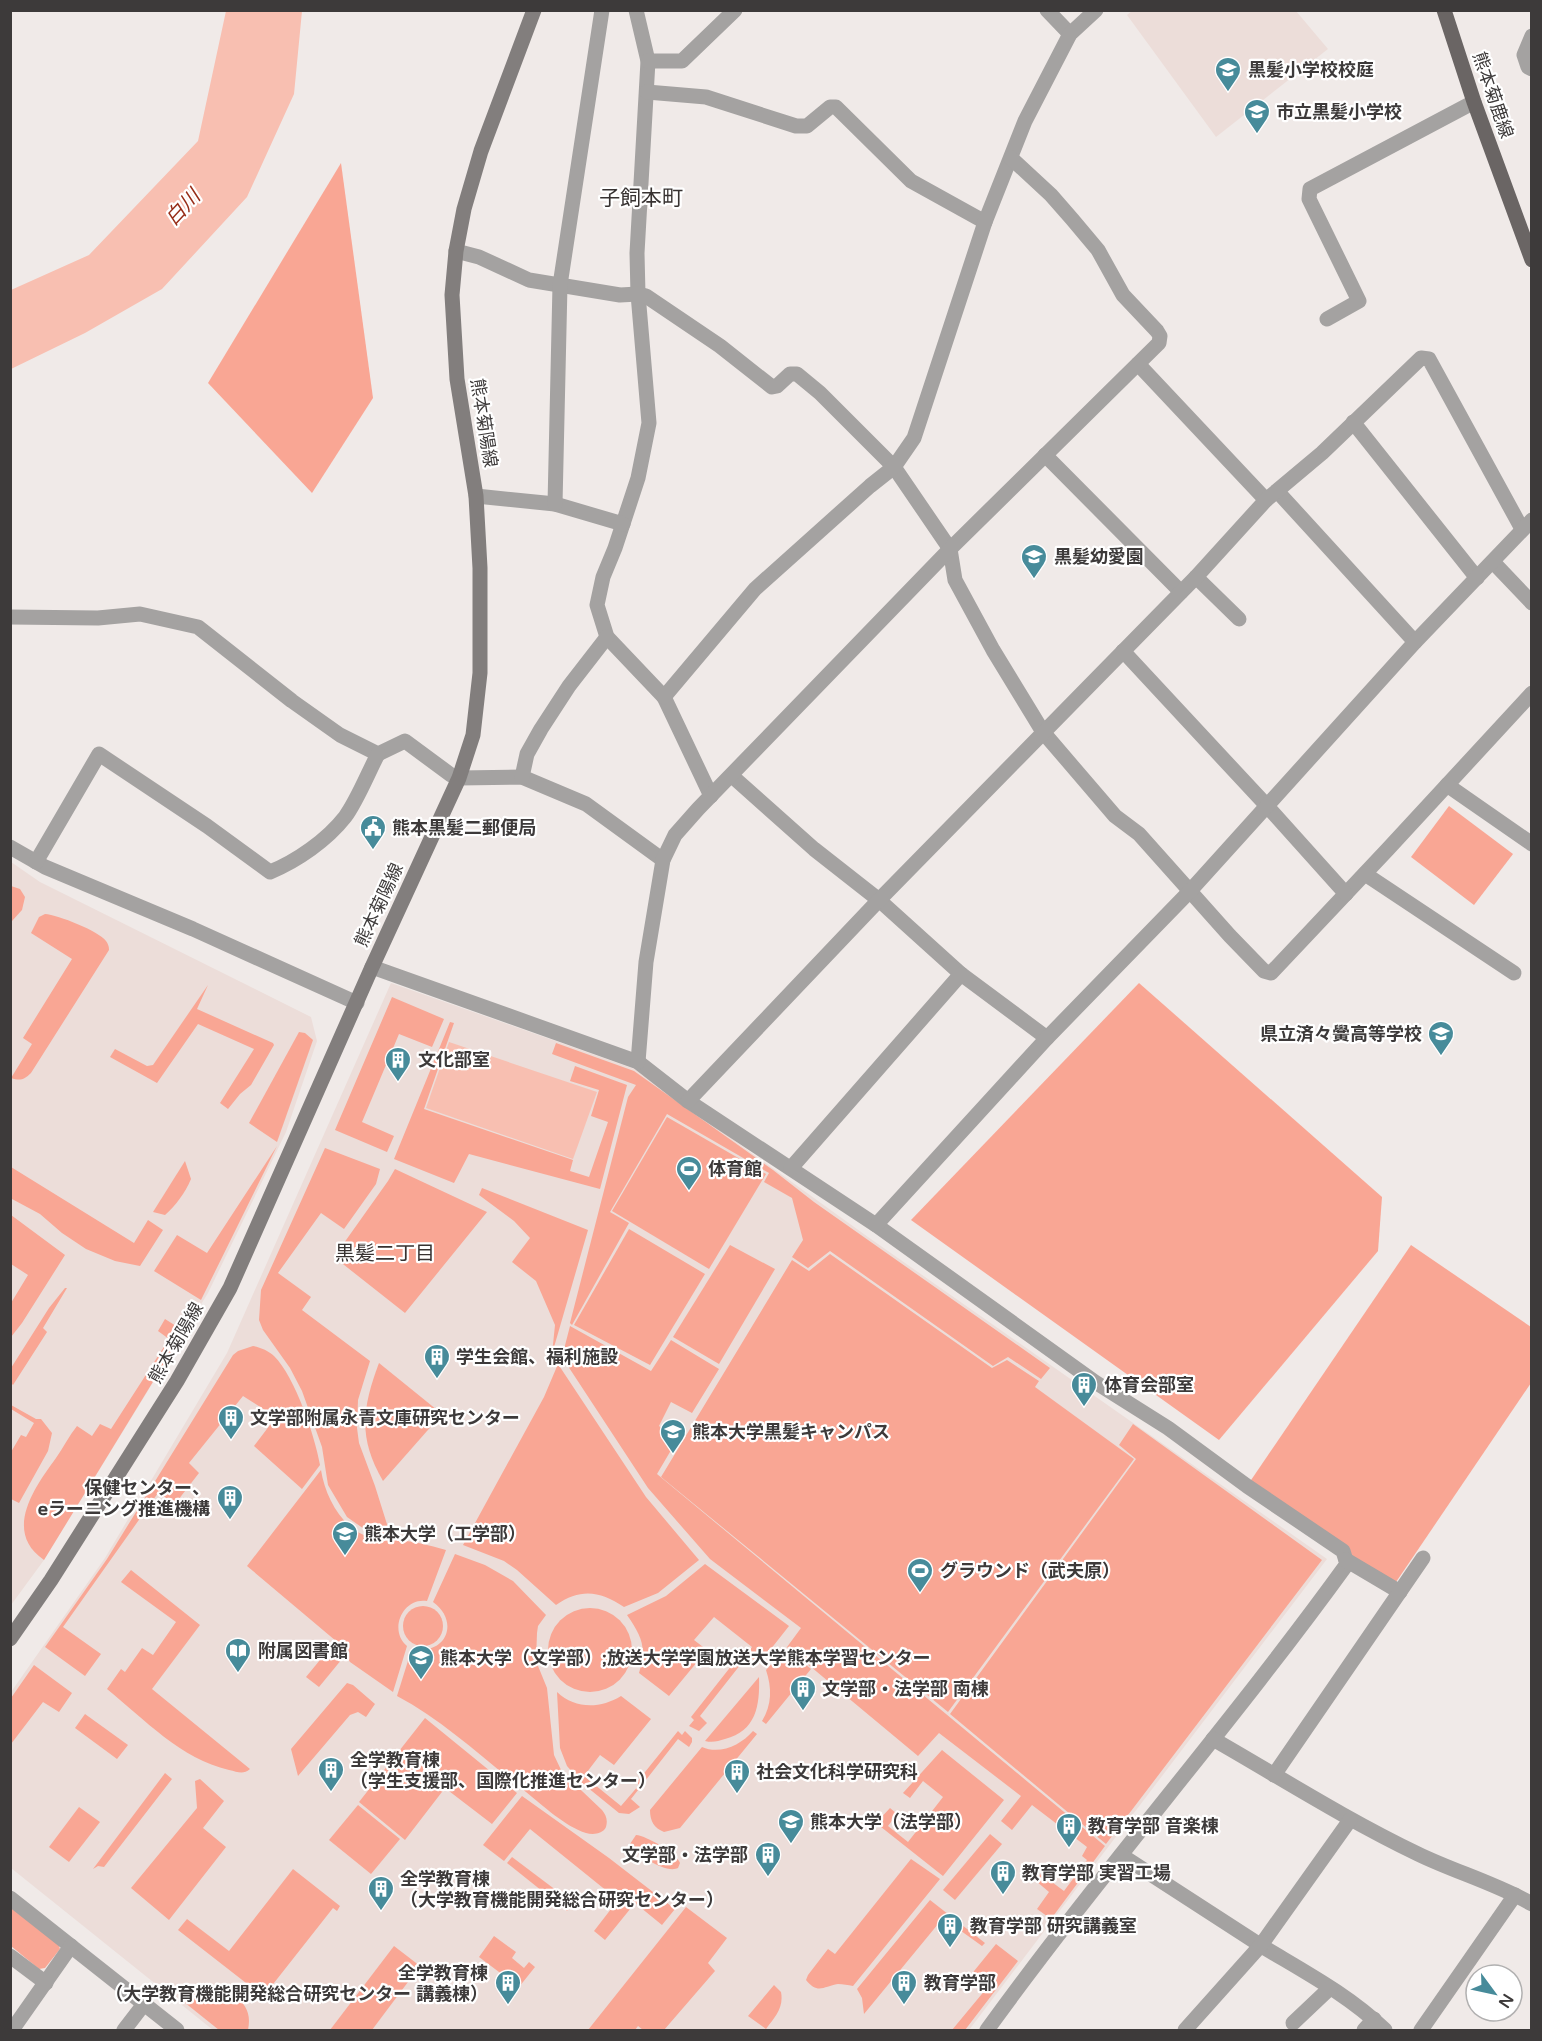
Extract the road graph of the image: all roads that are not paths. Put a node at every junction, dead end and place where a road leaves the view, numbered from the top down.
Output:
1 (534, 10) edge
2 (602, 10) edge
3 (636, 10) edge
4 (735, 10) edge
5 (1047, 10) edge
6 (1096, 10) edge
7 (1444, 10) edge
8 (1070, 34) junction
9 (1532, 36) edge
10 (648, 61) junction
11 (1532, 69) edge
12 (647, 92) junction
13 (1474, 102) junction
14 (1011, 158) junction
15 (985, 222) junction
16 (456, 251) junction
17 (1532, 260) edge
18 (560, 285) junction
19 (638, 294) junction
20 (1327, 319) dead end
21 (1138, 364) junction
22 (1353, 422) junction
23 (1045, 456) junction
24 (894, 467) junction
25 (476, 496) junction
26 (1272, 496) junction
27 (555, 504) junction
28 (623, 524) junction
29 (1527, 525) edge
30 (950, 549) junction
31 (1493, 561) junction
32 (1196, 577) junction
33 (1478, 578) junction
34 (1180, 592) junction
35 (1532, 603) edge
36 (10, 617) edge
37 (1239, 619) dead end
38 (607, 637) junction
39 (1415, 642) junction
40 (1124, 651) junction
41 (1532, 693) edge
42 (664, 697) junction
43 (1043, 732) junction
44 (378, 754) junction
45 (732, 776) junction
46 (522, 777) junction
47 (459, 778) junction
48 (1447, 785) junction
49 (711, 796) junction
50 (1267, 806) junction
51 (1532, 844) edge
52 (10, 847) edge
53 (663, 860) junction
54 (36, 862) junction
55 (1365, 874) junction
56 (1190, 891) junction
57 (1346, 894) junction
58 (879, 900) junction
59 (372, 967) junction
60 (1514, 973) dead end
61 (961, 974) junction
62 (357, 1003) junction
63 (1047, 1038) junction
64 (638, 1062) junction
65 (688, 1101) junction
66 (791, 1168) junction
67 (876, 1225) junction
68 (1424, 1558) dead end
69 (1346, 1560) junction
70 (1400, 1592) junction
71 (10, 1639) edge
72 (1213, 1739) junction
73 (1274, 1774) junction
74 (1350, 1820) junction
75 (1121, 1855) junction
76 (1515, 1895) junction
77 (10, 1898) edge
78 (1531, 1903) edge
79 (1261, 1945) junction
80 (71, 1946) junction
81 (10, 1956) edge
82 (46, 1983) junction
83 (1330, 1988) junction
84 (144, 2004) junction
85 (1293, 2023) dead end
86 (1369, 2025) edge
87 (12, 2031) edge
88 (124, 2031) edge
89 (177, 2031) edge
90 (987, 2031) edge
91 (1185, 2031) edge
92 (1386, 2031) edge
93 (1421, 2031) edge

1 - 16 main road, 熊本菊陽線
2 - 18 street
3 - 10 street
4 - 10 street
5 - 8 street
6 - 8 street
7 - 13 main road, 熊本菊鹿線
8 - 14 street
9 - 11 street
10 - 12 street
12 - 15 street
12 - 19 street
13 - 17 main road, 熊本菊鹿線
13 - 20 street
14 - 15 street
14 - 21 street
15 - 24 street
16 - 18 street
16 - 25 main road, 熊本菊陽線
18 - 19 street
18 - 27 street
19 - 24 street
19 - 28 street
21 - 23 street
21 - 26 street
22 - 26 street
22 - 29 street
22 - 33 street
23 - 30 street
23 - 34 street
24 - 30 street
24 - 42 street
25 - 27 street
25 - 47 main road, 熊本菊陽線
26 - 32 street
26 - 39 street
27 - 28 street
28 - 38 street
29 - 31 street
30 - 43 street
30 - 45 street
31 - 33 street
31 - 35 street
32 - 34 street
32 - 37 street
33 - 39 street
34 - 40 street
36 - 44 street
38 - 42 street
38 - 46 street
39 - 50 street
40 - 43 street
40 - 50 street
41 - 48 street
42 - 49 street
43 - 56 street
43 - 58 street
44 - 47 street
44 - 54 street
45 - 49 street
45 - 58 street
46 - 47 street
46 - 53 street
47 - 59 main road, 熊本菊陽線
48 - 51 street
48 - 55 street
49 - 53 street
50 - 56 street
50 - 57 street
52 - 54 street
53 - 64 street
54 - 62 street
55 - 57 street
55 - 60 street
56 - 57 street
56 - 63 street
58 - 61 street
58 - 65 street
59 - 62 main road, 熊本菊陽線
59 - 64 street
61 - 63 street
61 - 66 street
62 - 71 main road, 熊本菊陽線
63 - 67 street
64 - 65 street
65 - 66 street
66 - 67 street
67 - 69 street
68 - 70 street
69 - 70 street
69 - 72 street
70 - 73 street
72 - 73 street
72 - 75 street
73 - 74 street
74 - 76 street
74 - 79 street
75 - 79 street
75 - 90 street
76 - 78 street
76 - 93 street
77 - 80 street
79 - 83 street
79 - 91 street
80 - 82 street
80 - 84 street
81 - 82 street
82 - 87 street
83 - 85 street
83 - 86 street
84 - 88 street
84 - 89 street
86 - 92 street

